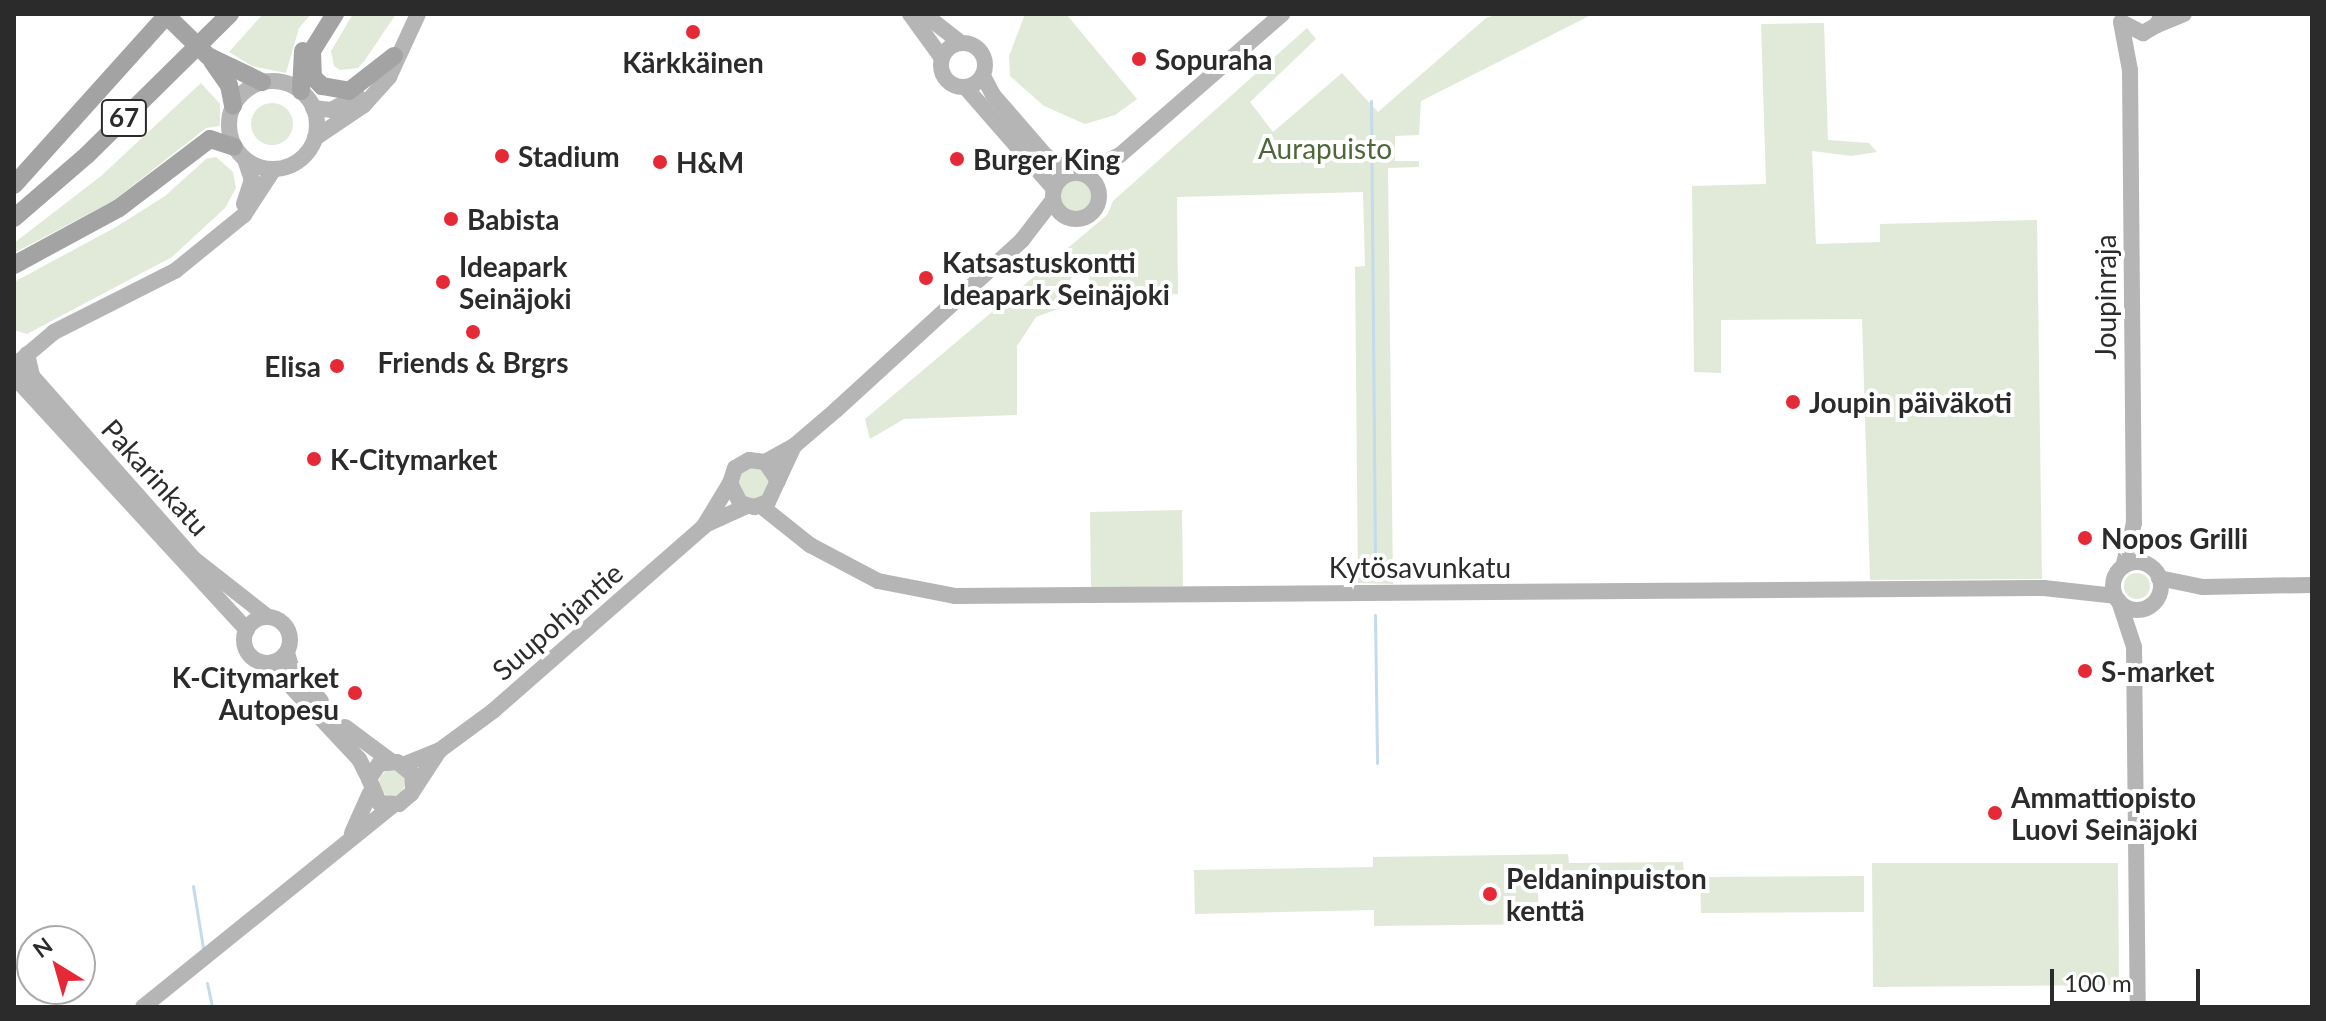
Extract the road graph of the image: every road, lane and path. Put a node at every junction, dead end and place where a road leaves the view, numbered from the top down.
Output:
1 (230, 14) edge
2 (327, 14) edge
3 (335, 14) edge
4 (418, 14) edge
5 (910, 14) edge
6 (924, 14) edge
7 (1282, 14) edge
8 (2184, 14) edge
9 (168, 15) edge
10 (2117, 17) edge
11 (2156, 23) edge
12 (407, 40) junction
13 (961, 43) junction
14 (394, 56) junction
15 (942, 58) junction
16 (2130, 70) junction
17 (983, 76) junction
18 (235, 80) junction
19 (262, 82) junction
20 (966, 88) junction
21 (301, 91) junction
22 (233, 106) junction
23 (313, 108) junction
24 (315, 138) junction
25 (240, 154) junction
26 (1120, 155) junction
27 (274, 169) junction
28 (1076, 173) junction
29 (14, 185) edge
30 (1099, 193) junction
31 (1054, 194) junction
32 (14, 218) edge
33 (1069, 218) junction
34 (229, 225) junction
35 (1022, 240) junction
36 (14, 265) edge
37 (21, 359) edge
38 (794, 446) junction
39 (765, 462) junction
40 (730, 483) junction
41 (765, 497) junction
42 (2134, 523) junction
43 (704, 526) junction
44 (2120, 570) junction
45 (2154, 572) junction
46 (2312, 585) edge
47 (2203, 587) junction
48 (2066, 588) junction
49 (2117, 599) junction
50 (2150, 604) junction
51 (268, 617) junction
52 (247, 630) junction
53 (2134, 647) junction
54 (287, 653) junction
55 (270, 664) junction
56 (440, 750) junction
57 (397, 763) junction
58 (370, 786) junction
59 (413, 787) junction
60 (392, 806) junction
61 (352, 835) junction
62 (143, 1007) edge
63 (2138, 1007) edge

1 - 32 main road, 67
2 - 21 main road
3 - 14 main road
4 - 12 street
5 - 15 street
6 - 13 street
7 - 26 street
8 - 11 street
9 - 18 main road, bridge
9 - 29 main road
10 - 11 street
10 - 16 street, Joupinraja
11 - 16 street, Joupinraja
12 - 14 street
12 - 24 street
13 - 15 street
13 - 17 street
14 - 23 street
15 - 20 street
16 - 42 street, Joupinraja
17 - 20 street
17 - 28 street
18 - 19 main road
18 - 22 main road
19 - 21 street
19 - 22 street
20 - 31 street
21 - 23 street
22 - 25 street
23 - 24 street
24 - 27 street
25 - 27 street
25 - 34 street
25 - 36 main road
26 - 28 street
26 - 30 street
27 - 34 street
28 - 30 street
28 - 31 street
30 - 33 street
31 - 33 street
31 - 35 street
33 - 35 street
34 - 37 street
35 - 38 street
37 - 51 street, Pakarinkatu
37 - 52 street, Pakarinkatu
38 - 39 street
38 - 41 street
39 - 40 street
39 - 41 street
40 - 41 street
40 - 43 street, Suupohjantie
41 - 43 street, Suupohjantie
41 - 48 street, Kytösavunkatu
42 - 44 street, Joupinraja
42 - 45 street, Joupinraja
43 - 56 street, Suupohjantie
44 - 45 street, Kytösavunkatu
44 - 48 street, Kytösavunkatu
44 - 49 street, Joupinraja
45 - 47 street
45 - 50 street
46 - 47 street
47 - 50 street
48 - 49 street, Kytösavunkatu
49 - 50 street, Kytösavunkatu
49 - 53 street
50 - 53 street
51 - 52 street
51 - 54 street
52 - 55 street
53 - 63 street
54 - 55 street
54 - 57 street
55 - 58 street
56 - 57 street, Suupohjantie
56 - 59 street, Suupohjantie
57 - 58 street
57 - 59 street
58 - 60 street
58 - 61 street
59 - 60 street
60 - 61 street
61 - 62 street

